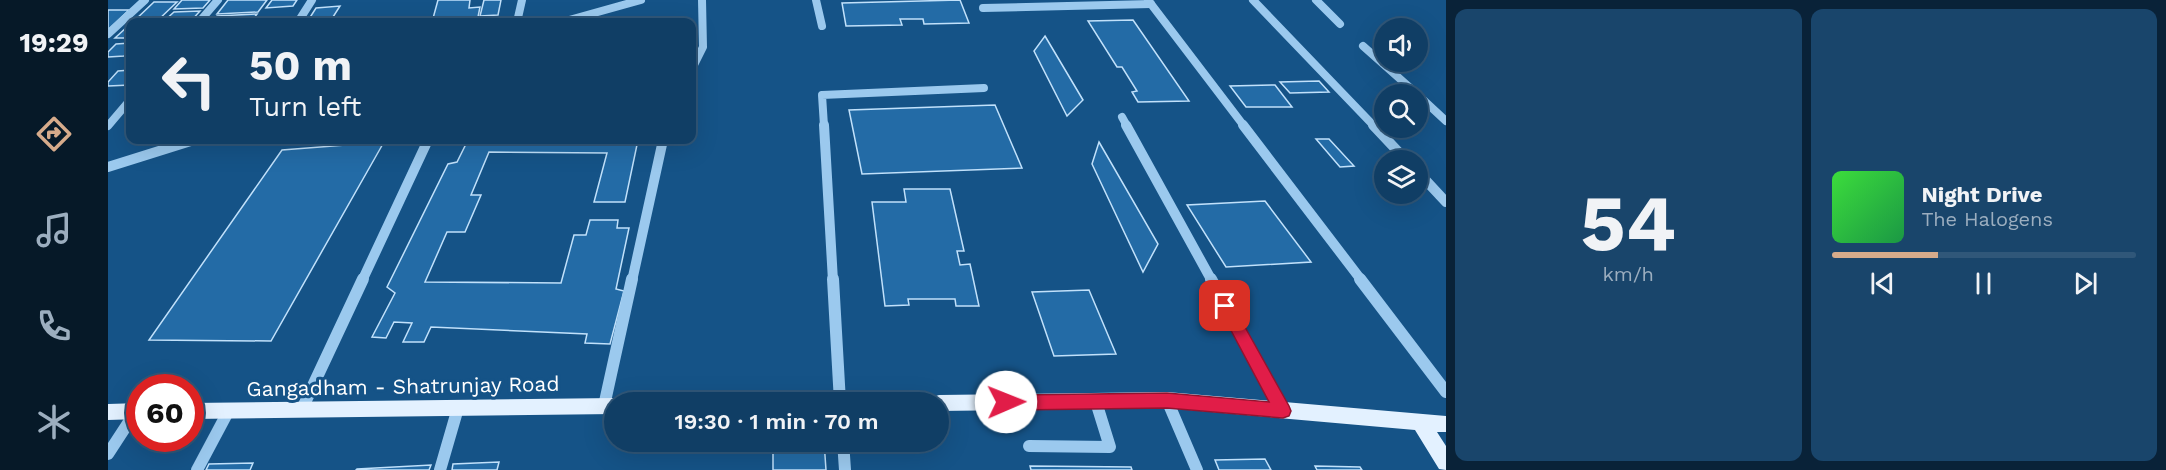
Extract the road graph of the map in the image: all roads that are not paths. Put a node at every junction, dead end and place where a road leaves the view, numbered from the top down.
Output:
1 (145, 0) edge
2 (218, 0) edge
3 (312, 0) edge
4 (522, 0) edge
5 (641, 0) edge
6 (702, 0) edge
7 (816, 0) edge
8 (1252, 0) edge
9 (1316, 0) edge
10 (1150, 2) edge
11 (1084, 3) edge
12 (983, 8) dead end
13 (202, 18) edge
14 (301, 18) edge
15 (518, 18) edge
16 (576, 18) edge
17 (1340, 24) dead end
18 (822, 27) dead end
19 (108, 34) edge
20 (1363, 46) dead end
21 (696, 61) edge
22 (1405, 84) edge
23 (984, 88) dead end
24 (126, 105) edge
25 (1428, 105) edge
26 (1122, 117) dead end
27 (1446, 121) edge
28 (108, 126) edge
29 (181, 144) edge
30 (426, 144) edge
31 (662, 144) edge
32 (1396, 150) edge
33 (108, 167) edge
34 (1428, 183) edge
35 (1446, 202) edge
36 (612, 392) edge
37 (839, 392) edge
38 (1446, 392) edge
39 (1167, 400) junction
40 (1096, 402) junction
41 (949, 403) edge
42 (604, 406) edge
43 (458, 408) junction
44 (229, 410) junction
45 (302, 410) junction
46 (108, 411) edge
47 (126, 411) edge
48 (204, 411) edge
49 (1283, 411) junction
50 (1421, 423) junction
51 (1446, 424) edge
52 (126, 428) edge
53 (1029, 446) dead end
54 (844, 452) edge
55 (108, 454) edge
56 (1446, 463) edge
57 (197, 470) edge
58 (440, 470) edge
59 (845, 470) edge
60 (1197, 470) edge

1 - 19 street
2 - 13 street
3 - 14 street
4 - 15 street
5 - 16 street
6 - 21 street
7 - 18 street
8 - 32 street
9 - 17 street
10 - 11 street
10 - 38 street
11 - 12 street
20 - 22 street
23 - 37 street
24 - 28 street
25 - 27 street
26 - 49 street
29 - 33 street
30 - 45 street
31 - 36 street
34 - 35 street
39 - 40 main road
39 - 49 main road
39 - 60 street
40 - 41 main road
40 - 53 street
42 - 43 main road, Gangadham - Shatrunjay Road
43 - 45 main road, Gangadham - Shatrunjay Road
43 - 58 street
44 - 45 main road, Gangadham - Shatrunjay Road
44 - 48 main road, Gangadham - Shatrunjay Road
44 - 57 street
46 - 47 main road
49 - 50 main road
50 - 51 main road
50 - 56 main road
52 - 55 street
54 - 59 street

